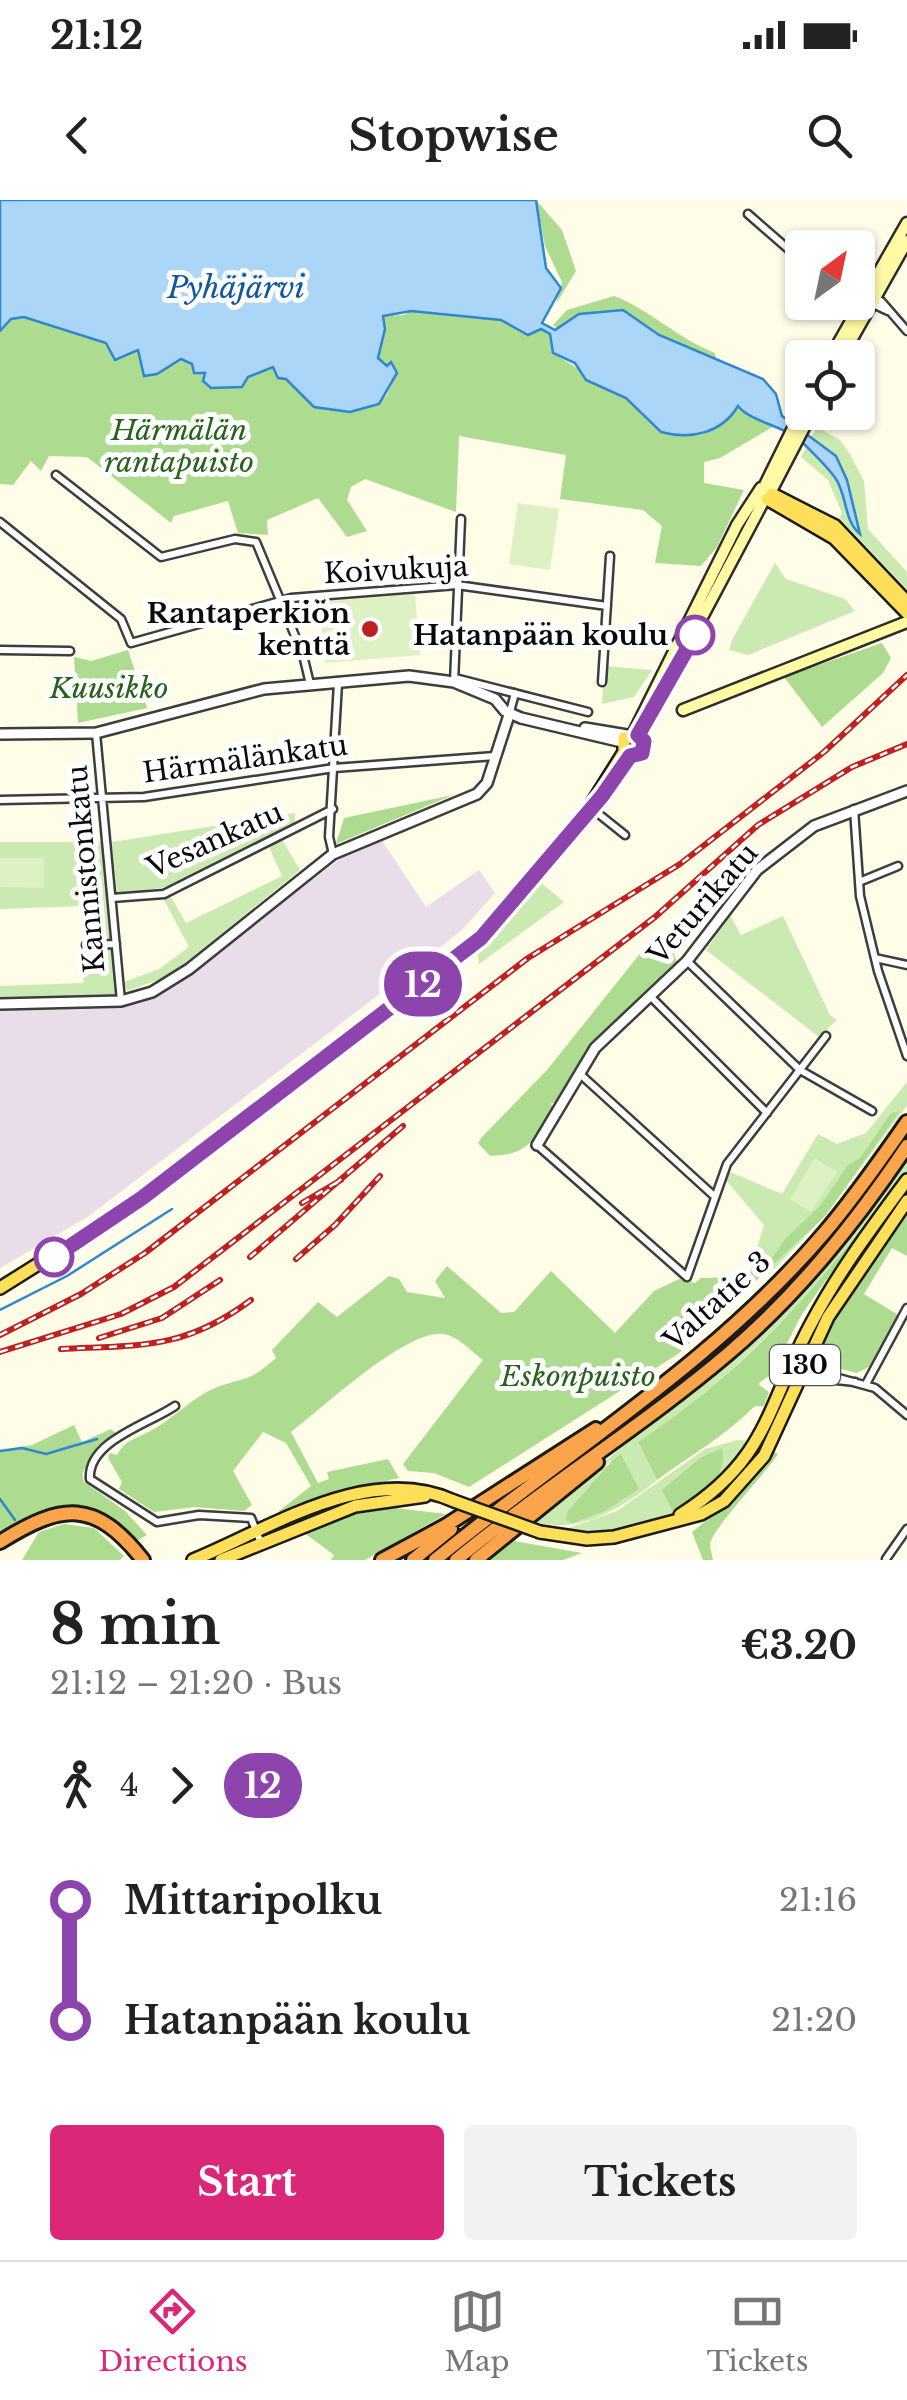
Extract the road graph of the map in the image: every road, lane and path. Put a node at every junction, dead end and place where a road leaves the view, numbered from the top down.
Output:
1 (748, 214) dead end
2 (907, 223) edge
3 (907, 241) edge
4 (785, 246) edge
5 (875, 277) edge
6 (875, 282) edge
7 (875, 303) edge
8 (907, 331) edge
9 (797, 430) edge
10 (56, 475) dead end
11 (767, 496) junction
12 (461, 519) dead end
13 (0, 522) edge
14 (610, 556) dead end
15 (457, 585) junction
16 (280, 602) junction
17 (907, 602) edge
18 (607, 606) junction
19 (907, 613) edge
20 (907, 622) edge
21 (0, 650) edge
22 (70, 651) dead end
23 (454, 680) junction
24 (338, 681) junction
25 (602, 682) dead end
26 (310, 684) junction
27 (504, 690) junction
28 (515, 693) junction
29 (683, 710) dead end
30 (510, 712) junction
31 (588, 712) dead end
32 (96, 733) junction
33 (0, 734) edge
34 (629, 742) junction
35 (495, 756) junction
36 (334, 768) junction
37 (907, 791) edge
38 (102, 798) junction
39 (0, 800) edge
40 (590, 807) junction
41 (333, 809) junction
42 (854, 809) junction
43 (625, 835) dead end
44 (333, 854) junction
45 (898, 866) dead end
46 (859, 882) junction
47 (112, 898) junction
48 (116, 944) junction
49 (86, 945) dead end
50 (875, 958) junction
51 (687, 961) junction
52 (907, 965) edge
53 (651, 997) junction
54 (121, 1001) junction
55 (0, 1004) edge
56 (826, 1036) dead end
57 (907, 1056) edge
58 (800, 1070) junction
59 (580, 1074) junction
60 (872, 1111) dead end
61 (767, 1113) junction
62 (907, 1122) edge
63 (537, 1145) joint
64 (907, 1146) edge
65 (907, 1180) edge
66 (714, 1195) junction
67 (907, 1201) edge
68 (0, 1288) edge
69 (907, 1308) edge
70 (798, 1371) junction
71 (862, 1383) junction
72 (667, 1401) junction
73 (176, 1406) dead end
74 (907, 1414) edge
75 (612, 1422) junction
76 (499, 1490) junction
77 (907, 1529) edge
78 (259, 1538) junction
79 (0, 1542) edge
80 (886, 1559) edge
81 (143, 1560) edge
82 (193, 1560) edge
83 (221, 1560) edge
84 (382, 1560) edge
85 (413, 1560) edge
86 (434, 1560) edge
87 (456, 1560) edge
88 (478, 1560) edge

1 - 4 street
2 - 5 main road
3 - 6 main road
7 - 8 street
9 - 11 main road
10 - 16 street
11 - 17 main road
11 - 19 main road
11 - 34 main road
11 - 34 main road
12 - 15 street
13 - 16 street, Koivukuja
14 - 18 street
15 - 16 street, Koivukuja
15 - 18 street, Koivukuja
15 - 23 street
16 - 26 street
18 - 25 street
20 - 29 main road
21 - 22 street
23 - 24 street
23 - 27 street
23 - 30 street
24 - 26 street
24 - 36 street
26 - 32 street
27 - 28 street
27 - 30 street
28 - 30 street
28 - 31 street
30 - 34 street
30 - 35 street
32 - 33 street
32 - 38 street, Kannistonkatu
34 - 40 main road
35 - 36 street, Härmälänkatu
35 - 44 street
36 - 38 street, Härmälänkatu
36 - 41 street
37 - 42 street, Veturikatu
38 - 39 street, Härmälänkatu
38 - 47 street, Kannistonkatu
40 - 43 street
40 - 68 main road
41 - 44 street
41 - 47 street, Vesankatu
42 - 46 street
42 - 51 street, Veturikatu
44 - 54 street
45 - 46 street
46 - 50 street
47 - 48 street, Kannistonkatu
48 - 49 street
48 - 54 street, Kannistonkatu
50 - 52 street
50 - 57 street
51 - 53 street, Veturikatu
51 - 58 street
53 - 59 street, Veturikatu
53 - 61 street
54 - 55 street
56 - 58 street
58 - 60 street
58 - 61 street
59 - 63 street, Veturikatu
59 - 66 street
61 - 66 street
62 - 75 highway, Valtatie 3
63 - 66 street
64 - 72 highway, Valtatie 3
65 - 70 main road, 130
67 - 70 main road, 130
69 - 71 street
70 - 71 street
70 - 78 main road, 130, bridge
71 - 74 street
72 - 87 highway, Valtatie 3
72 - 88 highway
73 - 78 street
75 - 76 highway
75 - 86 highway, Valtatie 3
76 - 84 highway
76 - 85 highway
77 - 80 street
78 - 82 main road, 130
78 - 83 main road, 130
79 - 81 highway

